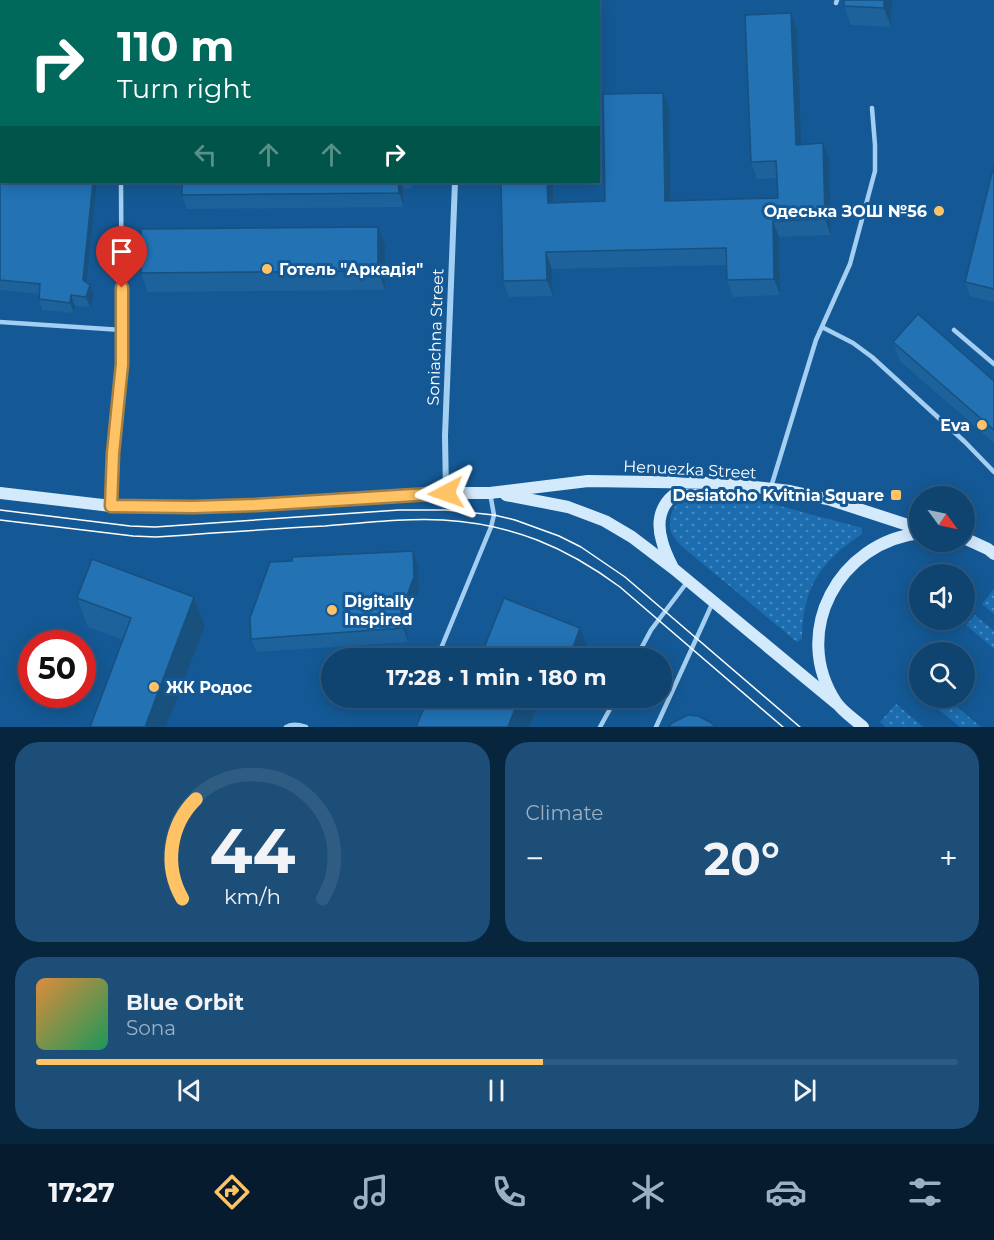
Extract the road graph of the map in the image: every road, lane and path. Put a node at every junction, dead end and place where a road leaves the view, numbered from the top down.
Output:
1 (872, 108) dead end
2 (121, 183) edge
3 (455, 183) edge
4 (0, 321) edge
5 (822, 327) junction
6 (122, 330) junction
7 (954, 330) dead end
8 (994, 364) edge
9 (994, 472) edge
10 (718, 483) junction
11 (770, 489) junction
12 (0, 493) edge
13 (446, 493) junction
14 (490, 493) junction
15 (111, 506) junction
16 (909, 527) edge
17 (909, 535) edge
18 (975, 543) edge
19 (994, 554) edge
20 (674, 569) junction
21 (688, 581) junction
22 (713, 602) junction
23 (441, 648) edge
24 (641, 648) edge
25 (837, 704) junction
26 (610, 708) edge
27 (286, 727) edge
28 (306, 727) edge
29 (600, 727) edge
30 (656, 727) edge
31 (863, 727) edge

1 - 5 lane
2 - 6 lane
3 - 13 street, Soniachna Street
4 - 6 lane
5 - 9 lane
5 - 11 lane
6 - 15 lane
7 - 8 lane
10 - 11 main road, Henuezka Street
10 - 14 main road, Henuezka Street
10 - 20 main road
11 - 16 main road, Henuezka Street
12 - 15 main road, Henuezka Street
13 - 14 main road, Henuezka Street
13 - 15 main road, Henuezka Street
14 - 20 main road, Henuezka Street
14 - 23 lane
17 - 25 main road
18 - 19 main road
20 - 21 main road, Henuezka Street
21 - 22 main road, Henuezka Street
21 - 24 lane
22 - 25 main road, Henuezka Street
22 - 30 lane
25 - 31 main road, Henuezka Street
26 - 29 lane
27 - 28 lane

